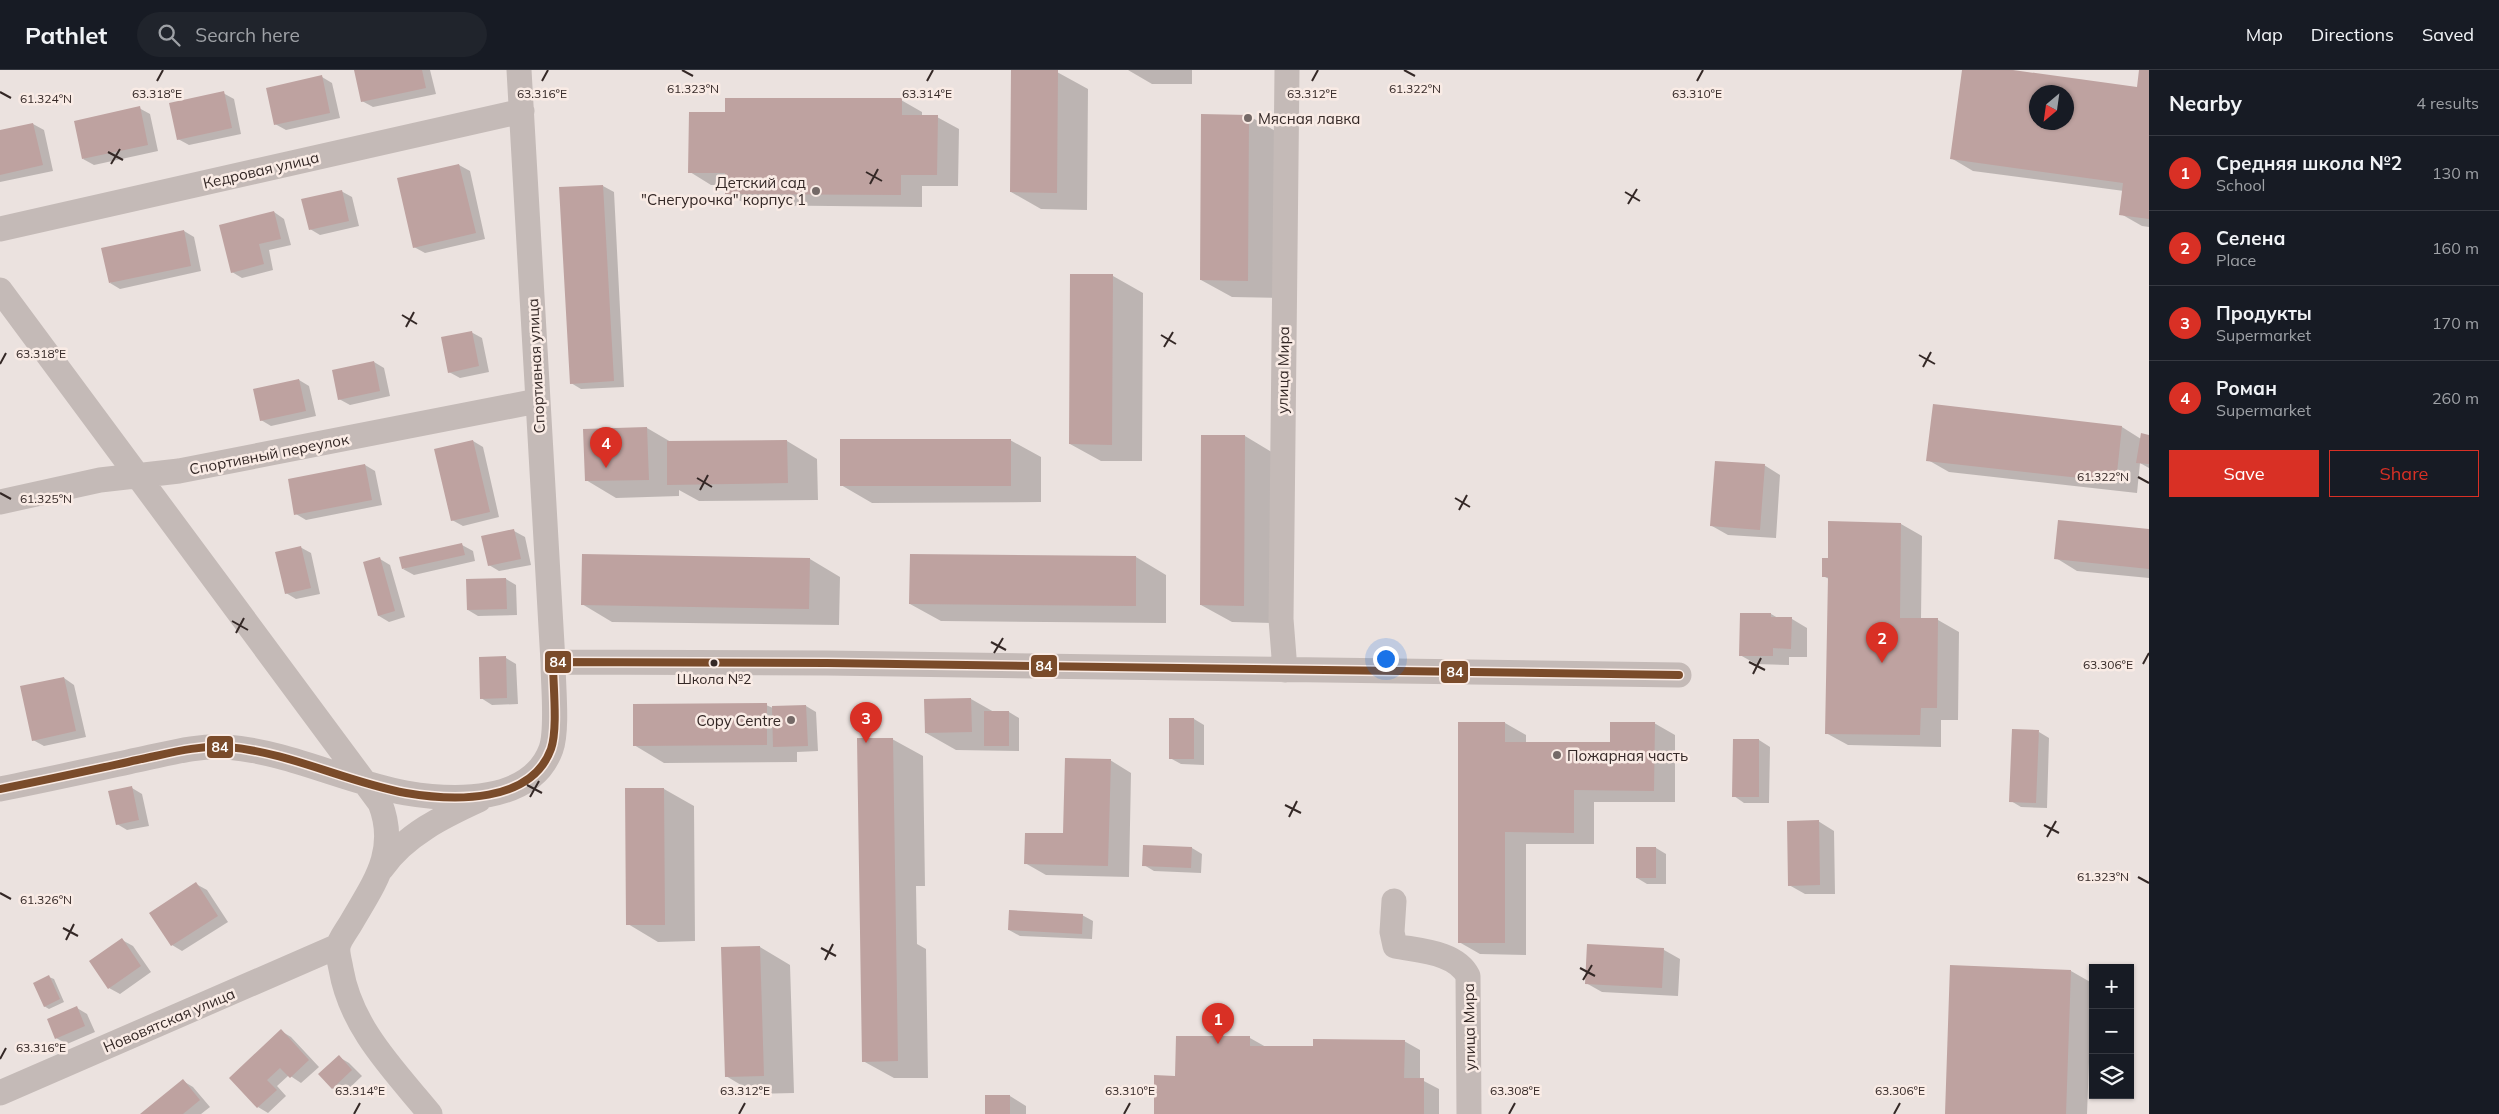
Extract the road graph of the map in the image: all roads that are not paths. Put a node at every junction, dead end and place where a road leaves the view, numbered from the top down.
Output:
1 (519, 70) edge
2 (1287, 70) edge
3 (522, 111) junction
4 (0, 229) edge
5 (0, 290) edge
6 (537, 401) junction
7 (138, 476) junction
8 (0, 502) edge
9 (553, 662) junction
10 (1285, 670) junction
11 (1678, 675) dead end
12 (366, 782) junction
13 (0, 790) edge
14 (490, 795) junction
15 (380, 870) junction
16 (1394, 902) dead end
17 (338, 946) junction
18 (0, 1093) edge
19 (430, 1114) edge
20 (1469, 1114) edge

1 - 3 street, Спортивная улица
2 - 10 street, улица Мира
3 - 4 street, Кедровая улица
3 - 6 street, Спортивная улица
5 - 7 street
6 - 7 street, Спортивный переулок
6 - 9 street, Спортивная улица
7 - 8 street, Спортивный переулок
7 - 12 street
9 - 10 street
9 - 14 street, Спортивная улица
10 - 11 street
12 - 13 street
12 - 14 street
12 - 15 street
14 - 15 street
15 - 17 street
16 - 20 street, улица Мира
17 - 18 street, Нововятская улица
17 - 19 street

